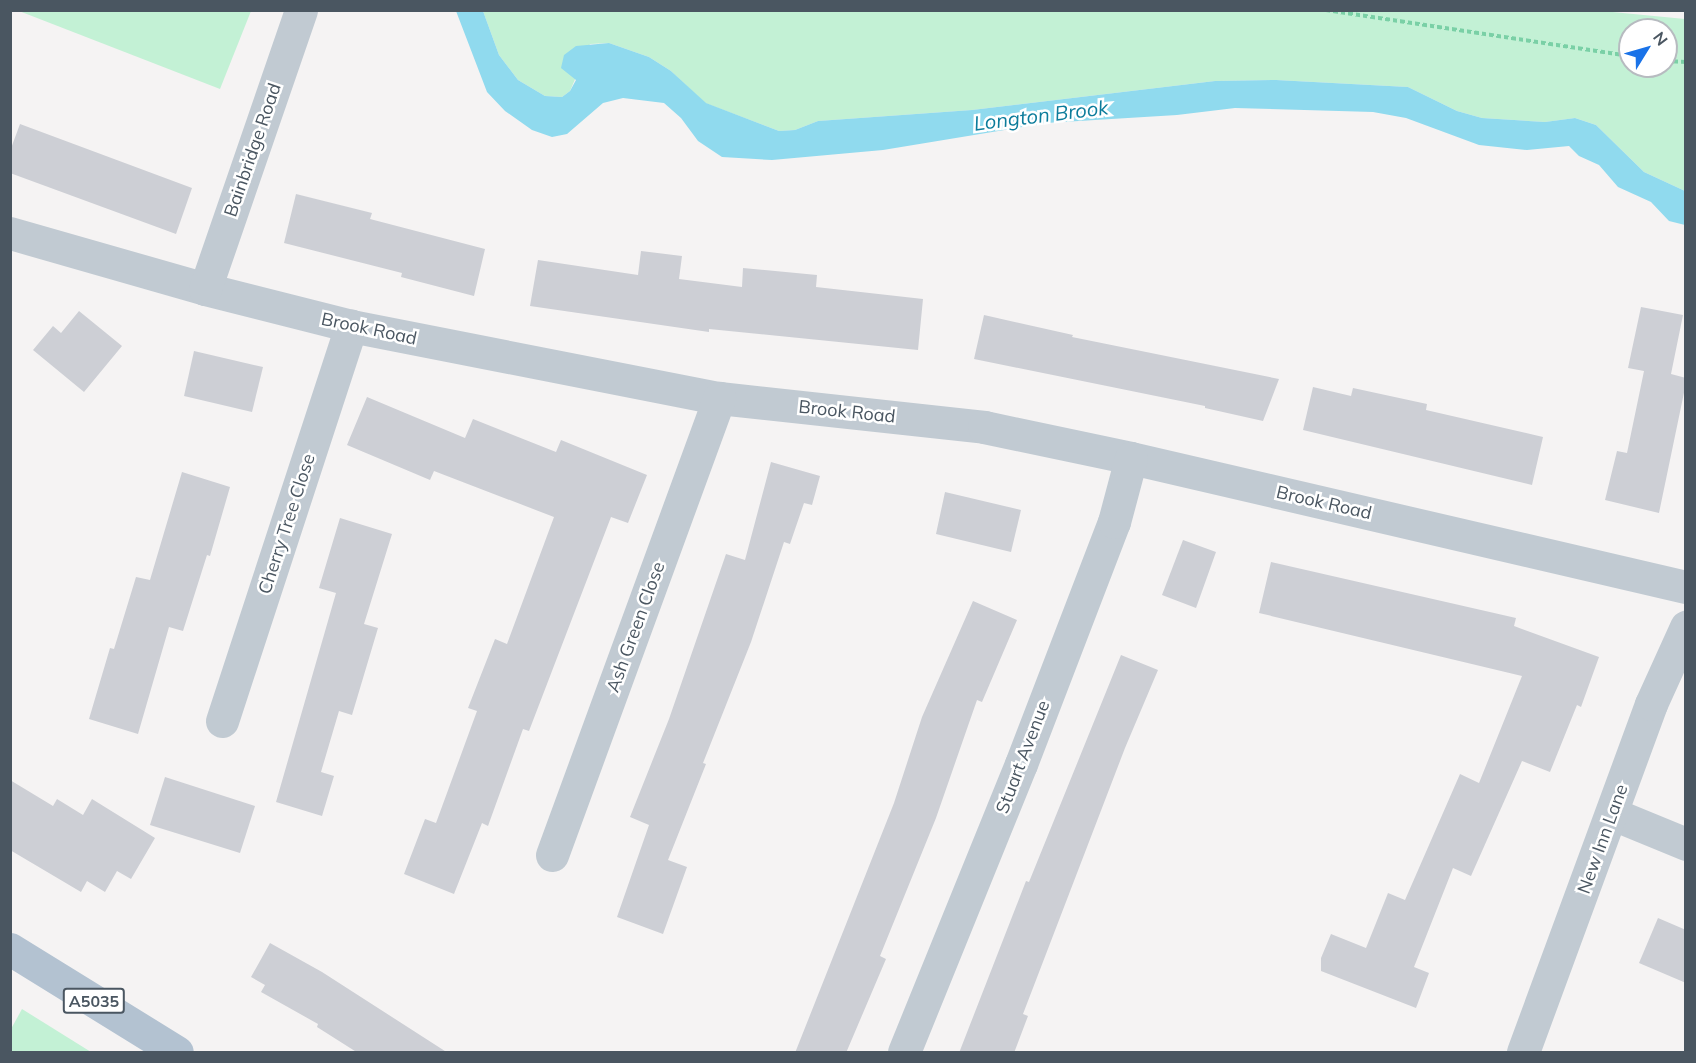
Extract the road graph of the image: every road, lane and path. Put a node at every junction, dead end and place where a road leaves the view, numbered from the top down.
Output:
1 (301, 10) edge
2 (1326, 10) edge
3 (1618, 54) edge
4 (10, 233) edge
5 (205, 289) junction
6 (351, 326) junction
7 (719, 398) junction
8 (1131, 458) junction
9 (1686, 587) edge
10 (1686, 627) edge
11 (222, 721) dead end
12 (1613, 814) junction
13 (1686, 844) edge
14 (552, 855) dead end
15 (10, 949) edge
16 (177, 1053) edge
17 (904, 1053) edge
18 (1524, 1053) edge

1 - 5 street, Bainbridge Road
2 - 3 path
4 - 5 street, Brook Road
5 - 6 street, Brook Road
6 - 7 street, Brook Road
6 - 11 street, Cherry Tree Close
7 - 8 street, Brook Road
7 - 14 street, Ash Green Close
8 - 9 street, Brook Road
8 - 17 street, Stuart Avenue
10 - 12 street, New Inn Lane
12 - 13 street
12 - 18 street, New Inn Lane
15 - 16 main road, A5035

